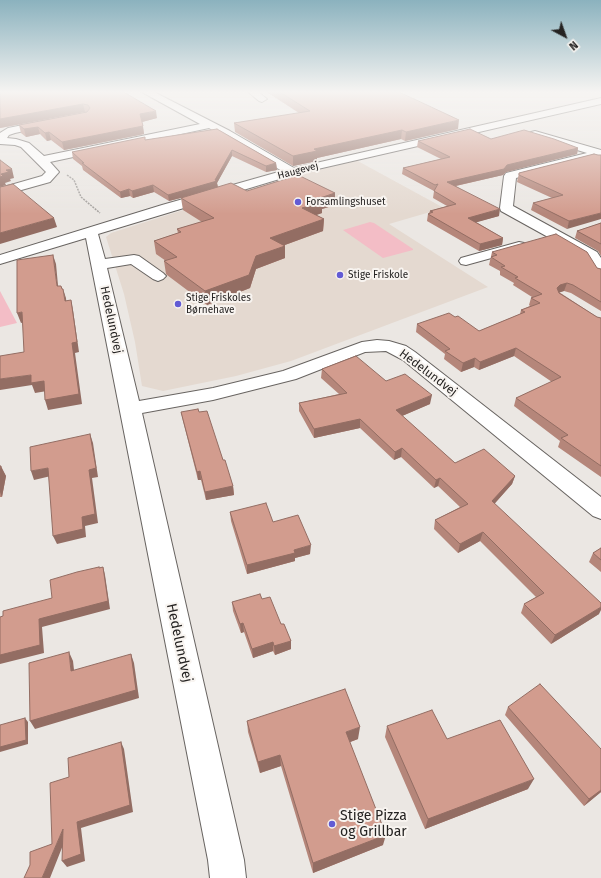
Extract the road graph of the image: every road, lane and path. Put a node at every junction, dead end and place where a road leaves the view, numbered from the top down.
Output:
1 (7, 132) edge
2 (176, 132) edge
3 (221, 132) edge
4 (462, 132) edge
5 (526, 132) edge
6 (597, 153) edge
7 (42, 160) junction
8 (292, 172) junction
9 (52, 174) junction
10 (0, 192) edge
11 (115, 225) junction
12 (574, 232) dead end
13 (90, 233) junction
14 (558, 236) junction
15 (0, 260) edge
16 (466, 261) dead end
17 (99, 265) junction
18 (601, 272) edge
19 (158, 276) dead end
20 (130, 408) junction
21 (601, 510) edge
22 (228, 878) edge

1 - 7 street
2 - 7 street
3 - 8 street
4 - 8 street, Haugevej
5 - 6 street
6 - 14 street
7 - 9 street
8 - 11 street, Haugevej
9 - 10 street
9 - 11 path
11 - 13 street, Haugevej
12 - 14 street
13 - 15 street, Haugevej
13 - 17 street, Hedelundvej
14 - 16 street
14 - 18 street
17 - 19 street
17 - 20 street, Hedelundvej
20 - 21 street, Hedelundvej
20 - 22 street, Hedelundvej

